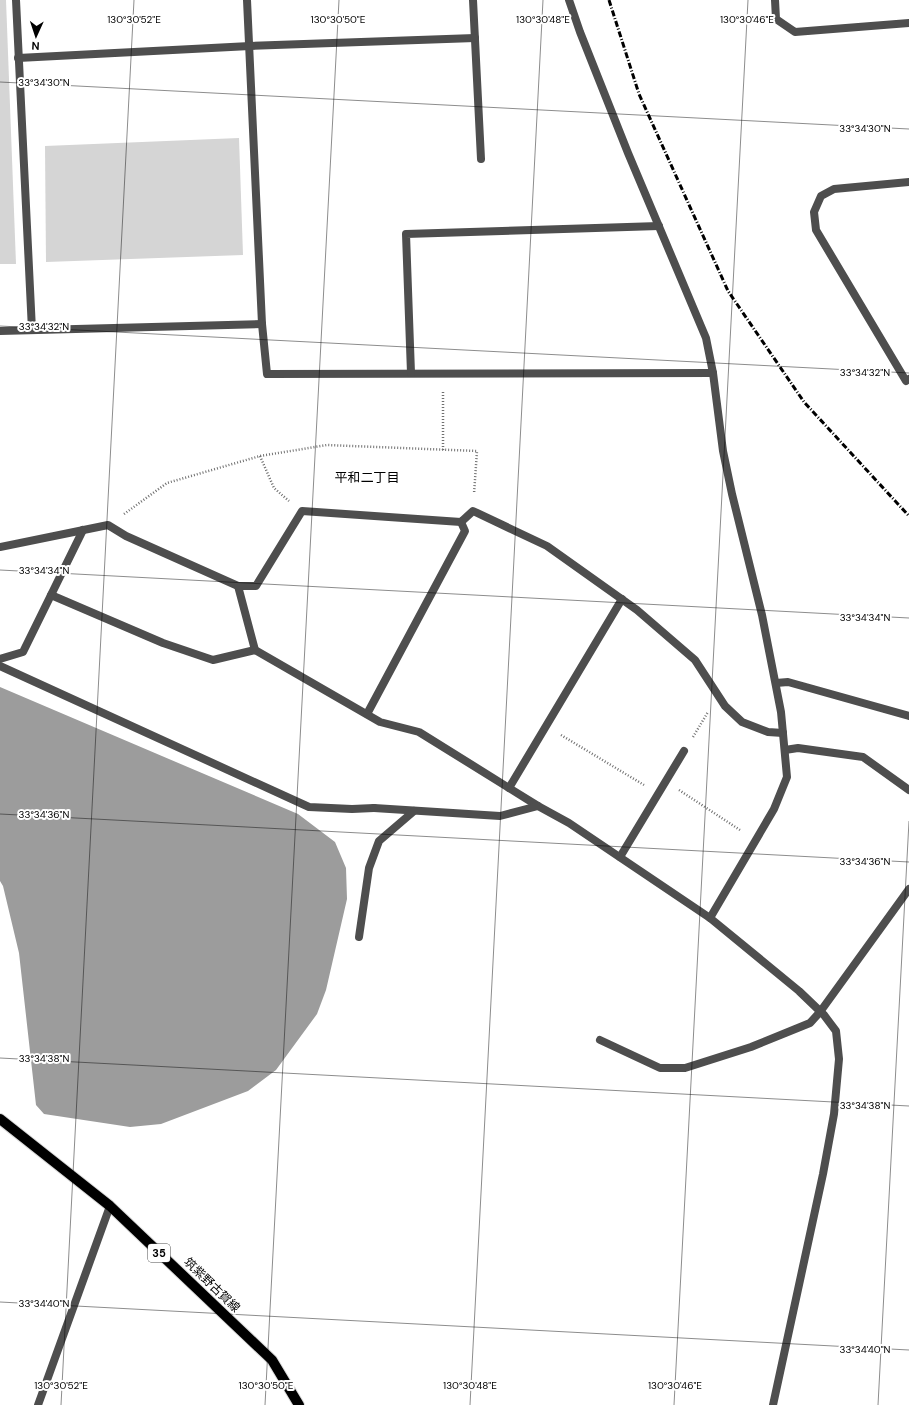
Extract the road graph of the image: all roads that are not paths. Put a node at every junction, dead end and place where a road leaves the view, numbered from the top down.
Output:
1 (16, 0) edge
2 (248, 0) edge
3 (473, 0) edge
4 (569, 0) edge
5 (775, 0) edge
6 (909, 23) edge
7 (475, 38) junction
8 (250, 46) junction
9 (18, 58) junction
10 (481, 159) dead end
11 (909, 182) edge
12 (659, 226) junction
13 (262, 324) junction
14 (32, 330) junction
15 (0, 331) edge
16 (411, 373) junction
17 (713, 373) junction
18 (909, 379) edge
19 (461, 522) junction
20 (83, 530) junction
21 (0, 547) edge
22 (238, 586) junction
23 (51, 595) junction
24 (622, 599) junction
25 (256, 650) junction
26 (0, 659) edge
27 (0, 666) edge
28 (776, 683) junction
29 (366, 714) junction
30 (909, 716) edge
31 (783, 733) junction
32 (785, 750) junction
33 (684, 751) road end
34 (509, 788) junction
35 (909, 790) edge
36 (538, 806) junction
37 (414, 811) junction
38 (620, 857) junction
39 (909, 889) edge
40 (710, 918) junction
41 (359, 937) dead end
42 (820, 1012) junction
43 (600, 1040) dead end
44 (0, 1119) edge
45 (110, 1206) junction
46 (38, 1405) edge
47 (299, 1405) edge
48 (773, 1405) edge

1 - 9 street
2 - 8 street
3 - 7 street
4 - 12 street
5 - 6 street
7 - 8 street
7 - 10 street
8 - 9 street
8 - 13 street
9 - 14 street
11 - 18 street
12 - 16 street
12 - 17 street
13 - 14 street
13 - 16 street
14 - 15 street
16 - 17 street
17 - 28 street
19 - 22 street
19 - 24 street
19 - 29 street
20 - 21 street
20 - 22 street
20 - 23 street
22 - 25 street
23 - 25 street
23 - 26 street
24 - 31 street
24 - 34 street
25 - 29 street
27 - 37 street
28 - 30 street
28 - 31 street
29 - 34 street
31 - 32 street
32 - 35 street
32 - 40 street
33 - 38 street
34 - 36 street
36 - 37 street
36 - 38 street
37 - 41 street
38 - 40 street
39 - 42 street
40 - 42 street
42 - 43 street
42 - 48 street
44 - 45 main road, 筑紫野古賀線 / 35
45 - 46 street
45 - 47 main road, 筑紫野古賀線 / 35

